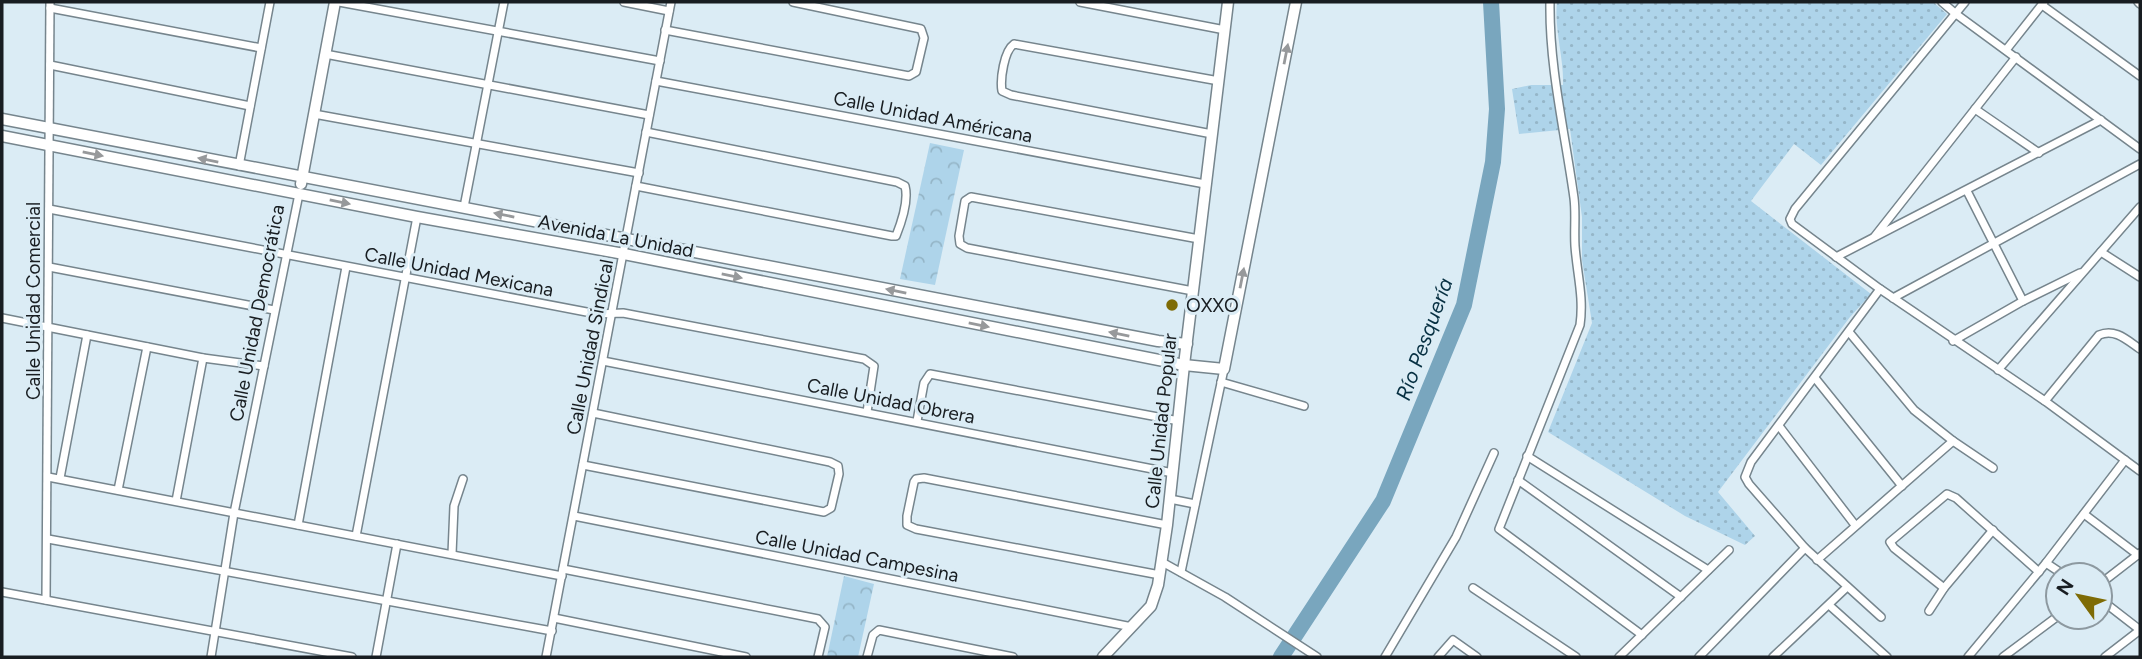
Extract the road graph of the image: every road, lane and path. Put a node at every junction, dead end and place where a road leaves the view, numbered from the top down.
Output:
1 (270, 2) edge
2 (337, 2) edge
3 (504, 2) edge
4 (625, 2) edge
5 (671, 2) edge
6 (793, 2) edge
7 (1080, 2) edge
8 (1228, 2) edge
9 (1296, 2) edge
10 (1550, 2) edge
11 (1942, 2) edge
12 (1965, 2) edge
13 (2043, 3) edge
14 (50, 5) edge
15 (669, 11) junction
16 (1956, 14) junction
17 (665, 30) junction
18 (1224, 30) junction
19 (497, 31) junction
20 (261, 48) junction
21 (2006, 50) junction
22 (325, 54) junction
23 (2015, 57) junction
24 (660, 61) junction
25 (50, 65) junction
26 (2140, 76) edge
27 (656, 81) junction
28 (1219, 81) junction
29 (487, 85) junction
30 (250, 106) junction
31 (1975, 109) junction
32 (314, 114) junction
33 (649, 115) junction
34 (2, 119) edge
35 (2101, 120) junction
36 (49, 129) junction
37 (646, 132) junction
38 (1212, 134) junction
39 (2, 136) edge
40 (475, 144) junction
41 (49, 146) junction
42 (2140, 149) edge
43 (2039, 153) junction
44 (2140, 164) edge
45 (239, 166) junction
46 (639, 173) junction
47 (302, 178) junction
48 (1205, 184) junction
49 (636, 186) junction
50 (1967, 191) junction
51 (299, 194) junction
52 (2140, 207) edge
53 (464, 208) junction
54 (49, 209) junction
55 (417, 217) junction
56 (626, 239) junction
57 (1199, 239) junction
58 (1872, 239) junction
59 (1994, 241) junction
60 (2101, 252) junction
61 (624, 254) junction
62 (285, 255) junction
63 (1836, 257) junction
64 (49, 267) junction
65 (346, 267) junction
66 (2084, 272) junction
67 (406, 277) junction
68 (2140, 277) edge
69 (1881, 289) junction
70 (1193, 292) junction
71 (1892, 298) junction
72 (2022, 301) junction
73 (274, 310) junction
74 (611, 314) junction
75 (2, 318) edge
76 (49, 327) junction
77 (1849, 332) junction
78 (87, 335) junction
79 (1953, 341) junction
80 (1186, 344) junction
81 (147, 347) junction
82 (2140, 349) edge
83 (202, 358) junction
84 (603, 360) junction
85 (1184, 365) junction
86 (264, 366) junction
87 (1224, 369) junction
88 (1998, 370) junction
89 (1815, 378) junction
90 (1221, 382) junction
91 (2045, 401) junction
92 (1304, 406) dead end
93 (867, 412) junction
94 (593, 413) junction
95 (917, 421) junction
96 (1178, 421) junction
97 (1779, 426) junction
98 (1953, 442) junction
99 (1494, 453) dead end
100 (1527, 456) junction
101 (2125, 460) junction
102 (583, 466) junction
103 (1993, 468) dead end
104 (2140, 471) edge
105 (1173, 473) junction
106 (48, 477) junction
107 (60, 478) junction
108 (463, 480) dead end
109 (1518, 480) junction
110 (1902, 486) junction
111 (118, 490) junction
112 (1170, 499) junction
113 (176, 501) junction
114 (1195, 504) junction
115 (234, 513) junction
116 (2084, 514) junction
117 (574, 516) junction
118 (298, 525) junction
119 (1167, 525) junction
120 (1855, 525) junction
121 (1993, 530) junction
122 (356, 536) junction
123 (48, 539) junction
124 (397, 544) junction
125 (1805, 548) junction
126 (1729, 550) dead end
127 (452, 554) junction
128 (2139, 554) edge
129 (1817, 560) junction
130 (2048, 561) edge
131 (1162, 562) junction
132 (2044, 566) edge
133 (1708, 570) junction
134 (225, 571) junction
135 (563, 572) junction
136 (1181, 572) junction
137 (2039, 572) junction
138 (2114, 573) edge
139 (1160, 575) junction
140 (1847, 587) junction
141 (1474, 588) dead end
142 (1944, 588) junction
143 (2, 593) edge
144 (1681, 597) junction
145 (46, 600) junction
146 (386, 601) junction
147 (1829, 605) junction
148 (2114, 610) edge
149 (1929, 611) dead end
150 (1881, 617) dead end
151 (554, 618) junction
152 (2044, 626) edge
153 (1133, 627) junction
154 (2140, 630) edge
155 (215, 631) junction
156 (552, 631) junction
157 (1642, 635) junction
158 (211, 657) edge
159 (352, 657) edge
160 (376, 657) edge
161 (546, 657) edge
162 (746, 657) edge
163 (818, 657) edge
164 (867, 657) edge
165 (1013, 657) edge
166 (1103, 657) edge
167 (1317, 657) edge
168 (1385, 657) edge
169 (1438, 657) edge
170 (1477, 657) edge
171 (1576, 657) edge
172 (1619, 657) edge
173 (1699, 657) edge
174 (1773, 657) edge
175 (1886, 657) edge
176 (1968, 657) edge
177 (2003, 657) edge
178 (2105, 657) edge

1 - 20 street
2 - 19 street
2 - 22 street, Calle Unidad Democrática
3 - 19 street
4 - 15 street
5 - 15 street, Calle Unidad Sindical
6 - 17 street
7 - 18 street
8 - 18 street, Calle Unidad Popular
87 -> 9 street
10 - 100 street
11 - 16 street
12 - 16 street
13 - 21 street
13 - 26 street
14 - 20 street
14 - 25 street, Calle Unidad Comercial
15 - 17 street, Calle Unidad Sindical
16 - 21 street
16 - 63 street
17 - 24 street, Calle Unidad Sindical
18 - 28 street, Calle Unidad Popular
19 - 24 street
19 - 29 street
20 - 30 street
21 - 23 street
22 - 29 street
22 - 32 street, Calle Unidad Democrática
23 - 31 street
23 - 35 street
24 - 27 street, Calle Unidad Sindical
25 - 30 street
25 - 36 street, Calle Unidad Comercial
27 - 33 street, Calle Unidad Sindical
27 - 48 street, Calle Unidad Américana
28 - 38 street, Calle Unidad Popular
28 - 38 street
29 - 33 street
29 - 40 street
30 - 45 street
31 - 43 street
31 - 58 street
32 - 40 street
32 - 47 street, Calle Unidad Democrática
33 - 37 street, Calle Unidad Sindical
34 - 36 street, Avenida La Unidad
35 - 42 street
35 - 43 street
36 - 41 street, Calle Unidad Comercial
45 -> 36 street, Avenida La Unidad
37 - 46 street, Calle Unidad Sindical
37 - 49 street
38 - 48 street, Calle Unidad Popular
39 - 41 street, Avenida La Unidad
40 - 46 street
40 - 53 street
41 -> 51 street, Avenida La Unidad
41 - 54 street, Calle Unidad Comercial
43 - 50 street
44 - 59 street
45 - 47 street, Avenida La Unidad
46 - 49 street, Calle Unidad Sindical
47 - 51 street, Calle Unidad Democrática
47 - 53 street, Avenida La Unidad
48 - 57 street, Calle Unidad Popular
49 - 56 street, Calle Unidad Sindical
50 - 58 street
50 - 59 street
51 -> 55 street, Avenida La Unidad
51 - 62 street, Calle Unidad Democrática
52 - 60 street
56 -> 53 street, Avenida La Unidad
54 - 62 street, Calle Unidad Mexicana
54 - 64 street, Calle Unidad Comercial
55 - 61 street, Avenida La Unidad
55 - 67 street
56 - 61 street, Calle Unidad Sindical
80 -> 56 street, Avenida La Unidad
57 - 70 street, Calle Unidad Popular
57 - 70 street
58 - 63 street
59 - 71 street
59 - 72 street
60 - 66 street
60 - 68 street
61 - 74 street, Calle Unidad Sindical
61 -> 85 street, Avenida La Unidad
62 - 65 street, Calle Unidad Mexicana
62 - 73 street, Calle Unidad Democrática
63 - 69 street
64 - 73 street
64 - 76 street, Calle Unidad Comercial
65 - 67 street, Calle Unidad Mexicana
65 - 118 street
66 - 72 street
66 - 88 street
67 - 74 street, Calle Unidad Mexicana
67 - 122 street
69 - 71 street
69 - 77 street
70 - 80 street, Calle Unidad Popular
71 - 79 street
72 - 79 street
73 - 86 street, Calle Unidad Democrática
74 - 84 street, Calle Unidad Sindical
74 - 93 street, Calle Unidad Mexicana
75 - 76 street
76 - 78 street
76 - 106 street, Calle Unidad Comercial
77 - 89 street
77 - 98 street
78 - 81 street
78 - 107 street
79 - 88 street
80 - 85 street, Calle Unidad Popular
81 - 83 street
81 - 111 street
82 - 91 street
83 - 86 street
83 - 113 street
84 - 93 street, Calle Unidad Obrera
84 - 94 street, Calle Unidad Sindical
85 - 87 street, Avenida La Unidad
85 - 96 street, Calle Unidad Popular
86 - 115 street, Calle Unidad Democrática
87 - 90 street
88 - 91 street
89 - 97 street
89 - 110 street
90 - 92 street
90 - 114 street
91 - 101 street
93 - 95 street, Calle Unidad Obrera
94 - 102 street, Calle Unidad Sindical
94 - 102 street
95 - 96 street
95 - 105 street, Calle Unidad Obrera
96 - 105 street, Calle Unidad Popular
97 - 120 street
97 - 125 street
98 - 103 street
98 - 110 street
99 - 168 street
100 - 109 street
100 - 133 street
101 - 104 street
101 - 116 street
102 - 117 street, Calle Unidad Sindical
105 - 112 street, Calle Unidad Popular
106 - 107 street
106 - 123 street, Calle Unidad Comercial
107 - 111 street
108 - 127 street
109 - 144 street
109 - 157 street
110 - 120 street
111 - 113 street
112 - 114 street
112 - 119 street, Calle Unidad Popular
113 - 115 street
114 - 136 street
115 - 118 street
115 - 134 street, Calle Unidad Democrática
116 - 128 street
116 - 130 street
117 - 135 street, Calle Unidad Sindical
117 - 153 street, Calle Unidad Campesina
118 - 122 street
119 - 131 street, Calle Unidad Popular
119 - 139 street
120 - 129 street
121 - 137 street
121 - 142 street
121 - 142 street
122 - 124 street
123 - 134 street
123 - 145 street, Calle Unidad Comercial
124 - 127 street
124 - 146 street
125 - 129 street
125 - 173 street
126 - 133 street
127 - 135 street
128 - 138 street
129 - 140 street
131 - 136 street
131 - 139 street, Calle Unidad Popular
132 - 137 street
133 - 144 street
134 - 146 street
134 - 155 street, Calle Unidad Democrática
135 - 151 street, Calle Unidad Sindical
135 - 163 street
136 - 167 street
137 - 176 street
139 - 153 street, Calle Unidad Popular
140 - 147 street
140 - 150 street
141 - 171 street
142 - 149 street
143 - 145 street
144 - 157 street
145 - 155 street
146 - 156 street
146 - 160 street
147 - 174 street
147 - 175 street
148 - 154 street
151 - 156 street, Calle Unidad Sindical
151 - 162 street
152 - 177 street
153 - 166 street, Calle Unidad Popular
154 - 178 street
155 - 158 street, Calle Unidad Democrática
155 - 159 street
156 - 161 street, Calle Unidad Sindical
157 - 172 street
164 - 165 street
169 - 170 street

